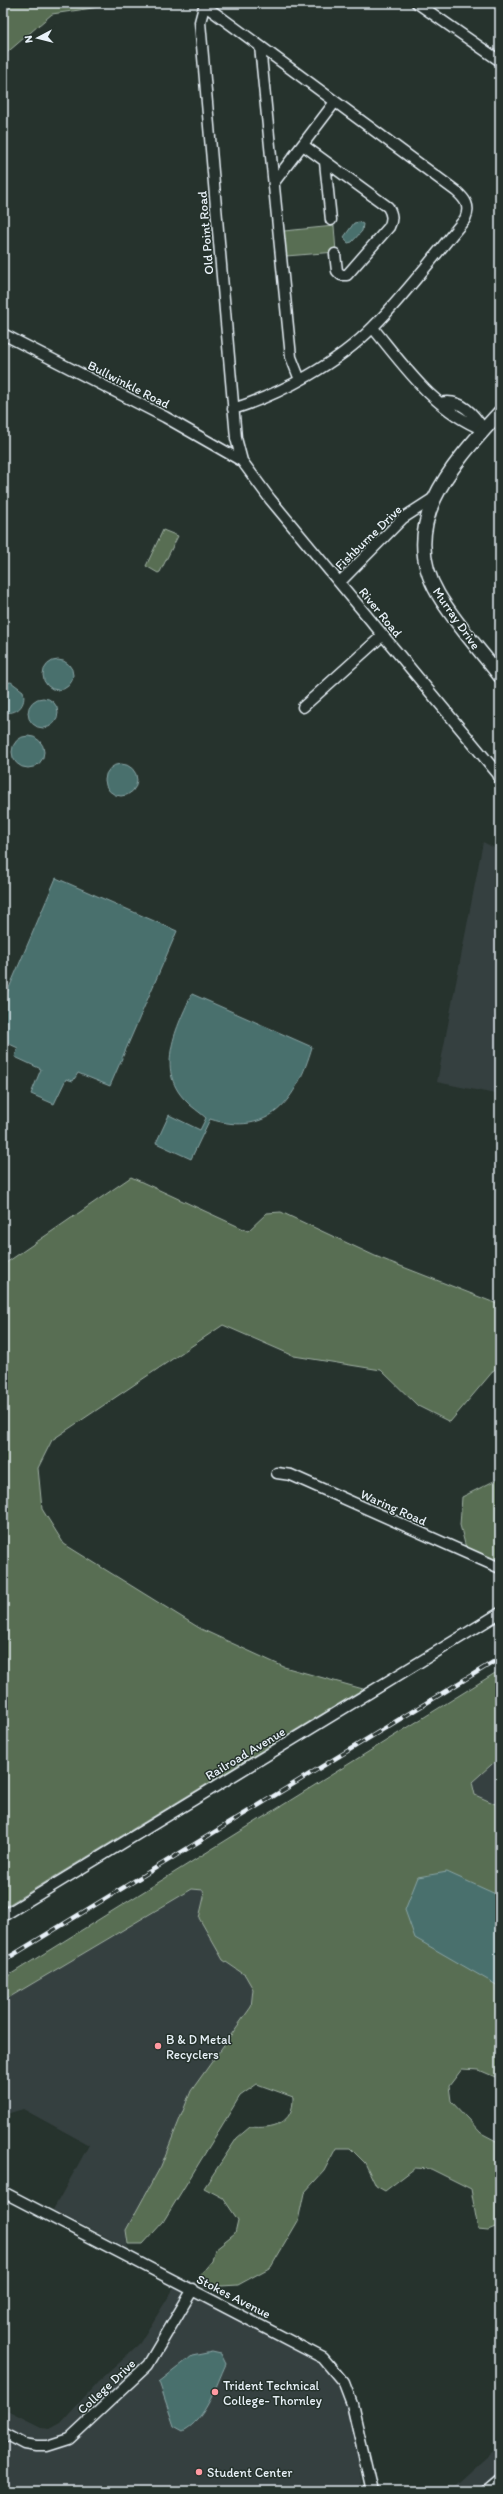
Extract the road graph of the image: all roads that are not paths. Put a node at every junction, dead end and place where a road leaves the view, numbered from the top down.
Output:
1 (417, 3) edge
2 (205, 4) edge
3 (260, 46) junction
4 (500, 61) edge
5 (335, 102) junction
6 (303, 145) junction
7 (325, 162) junction
8 (275, 181) junction
9 (331, 220) dead end
10 (335, 254) dead end
11 (373, 328) junction
12 (3, 334) edge
13 (300, 380) junction
14 (233, 409) junction
15 (500, 412) edge
16 (484, 430) junction
17 (242, 461) junction
18 (434, 498) junction
19 (340, 582) junction
20 (384, 635) junction
21 (500, 676) edge
22 (303, 707) dead end
23 (500, 780) edge
24 (277, 1473) dead end
25 (500, 1568) edge
26 (500, 1613) edge
27 (3, 1916) edge
28 (3, 2192) edge
29 (193, 2289) junction
30 (3, 2433) edge
31 (500, 2480) edge
32 (372, 2491) edge
33 (487, 2491) edge

1 - 4 street
2 - 3 street
2 - 14 street, Old Point Road
3 - 5 street
3 - 8 street
5 - 6 street
5 - 11 street
6 - 7 street
6 - 8 street
7 - 9 street
7 - 10 street
8 - 13 street
11 - 13 street
11 - 16 street
12 - 17 street, Bullwinkle Road
13 - 14 street
14 - 17 street, Old Point Road
15 - 16 street, Murray Drive
16 - 18 street, Murray Drive
17 - 19 street, River Road
18 - 19 street, Fishburne Drive
18 - 21 street, Murray Drive
19 - 20 street, River Road
20 - 22 street
20 - 23 street, River Road
24 - 25 street, Waring Road
26 - 27 street, Railroad Avenue
28 - 29 street, Stokes Avenue
29 - 30 street, College Drive
29 - 32 street, Stokes Avenue
31 - 33 street

